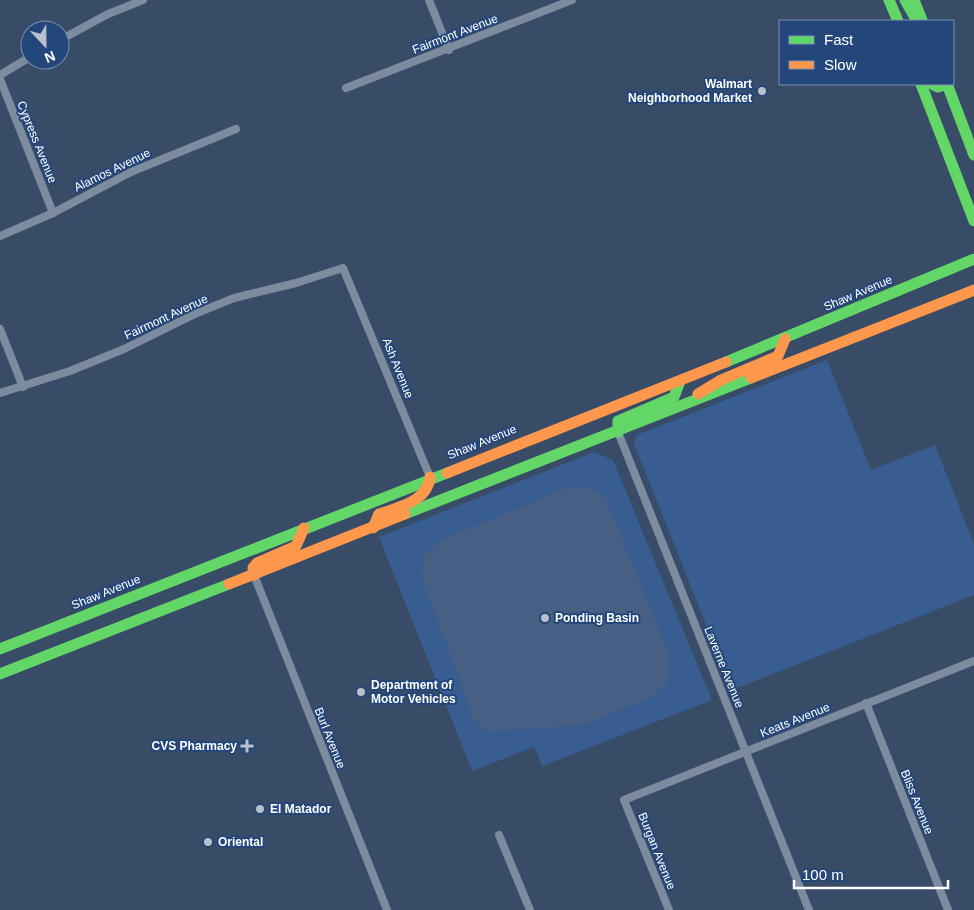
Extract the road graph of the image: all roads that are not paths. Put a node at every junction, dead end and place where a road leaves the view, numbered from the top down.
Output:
1 (143, 0) edge
2 (429, 0) edge
3 (572, 0) edge
4 (890, 0) edge
5 (905, 0) edge
6 (914, 0) edge
7 (898, 20) edge
8 (916, 20) edge
9 (922, 20) edge
10 (70, 35) edge
11 (449, 50) junction
12 (20, 63) edge
13 (0, 75) edge
14 (0, 79) edge
15 (922, 85) edge
16 (947, 85) edge
17 (346, 88) dead end
18 (236, 129) dead end
19 (974, 155) edge
20 (54, 214) junction
21 (974, 221) edge
22 (0, 236) edge
23 (974, 260) edge
24 (344, 268) joint
25 (974, 290) edge
26 (0, 329) edge
27 (785, 339) junction
28 (680, 381) junction
29 (23, 387) junction
30 (0, 393) edge
31 (673, 411) junction
32 (618, 432) junction
33 (430, 478) junction
34 (304, 528) junction
35 (373, 528) junction
36 (254, 575) junction
37 (0, 649) edge
38 (974, 661) edge
39 (0, 674) edge
40 (866, 703) junction
41 (745, 752) junction
42 (624, 800) joint
43 (499, 835) dead end
44 (387, 910) edge
45 (530, 910) edge
46 (669, 910) edge
47 (809, 910) edge
48 (948, 910) edge

1 - 10 street
2 - 11 street
3 - 11 street, Fairmont Avenue
4 - 7 main road
5 - 8 main road
6 - 9 main road
11 - 17 street, Fairmont Avenue
12 - 13 street
14 - 20 street, Cypress Avenue
15 - 21 main road
16 - 19 main road
18 - 20 street, Alamos Avenue
20 - 22 street, Alamos Avenue
23 - 27 main road, Shaw Avenue
24 - 29 street, Fairmont Avenue
24 - 33 street, Ash Avenue
25 - 31 main road
26 - 29 street
27 - 28 main road, Shaw Avenue
27 - 31 main road
28 - 32 main road
28 - 33 main road, Shaw Avenue
29 - 30 street, Fairmont Avenue
31 - 32 main road
32 - 35 main road
32 - 41 street, Laverne Avenue
33 - 34 main road, Shaw Avenue
33 - 35 main road
34 - 36 main road
34 - 37 main road, Shaw Avenue
35 - 36 main road
36 - 39 main road
36 - 44 street, Burl Avenue
38 - 40 street, Keats Avenue
40 - 41 street, Keats Avenue
40 - 48 street, Bliss Avenue
41 - 42 street, Keats Avenue
41 - 47 street, Laverne Avenue
42 - 46 street, Burgan Avenue
43 - 45 street

